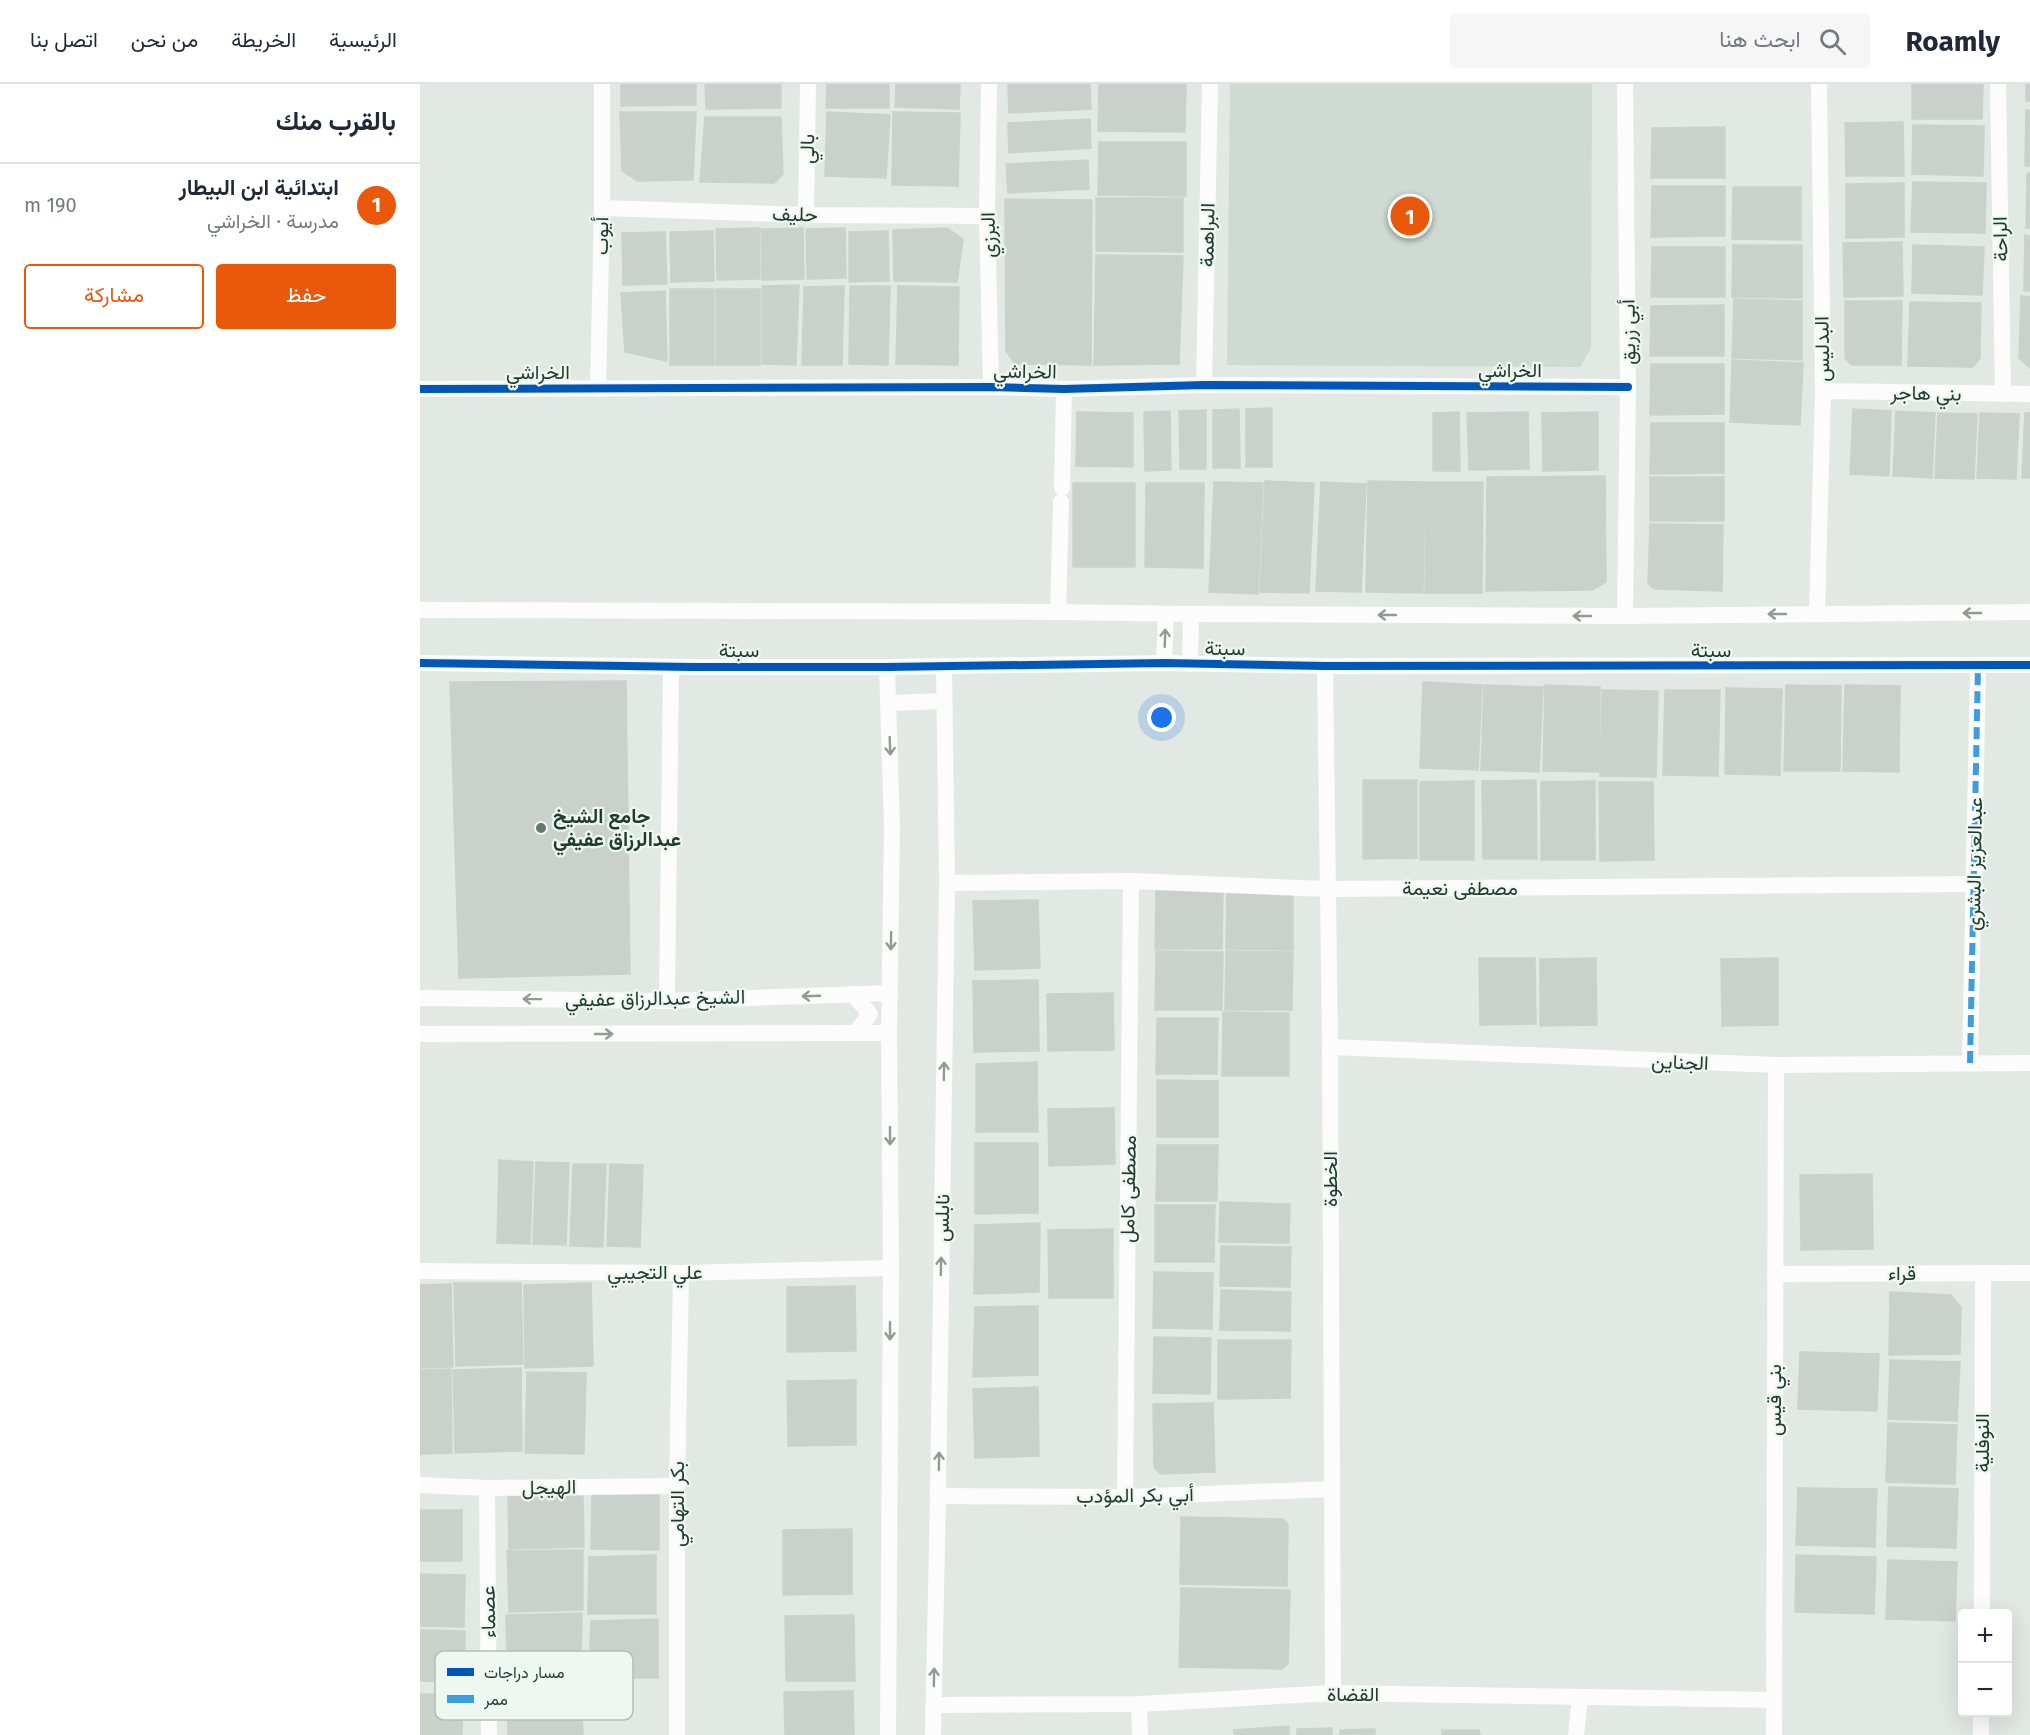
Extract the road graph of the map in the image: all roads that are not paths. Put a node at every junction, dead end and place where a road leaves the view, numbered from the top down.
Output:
1 (602, 84) edge
2 (808, 84) edge
3 (989, 84) edge
4 (1210, 84) edge
5 (1625, 84) edge
6 (1819, 84) edge
7 (1998, 84) edge
8 (602, 208) junction
9 (806, 215) junction
10 (987, 216) junction
11 (1204, 385) junction
12 (991, 387) junction
13 (1628, 387) junction
14 (597, 388) junction
15 (420, 389) edge
16 (1064, 389) junction
17 (1823, 391) junction
18 (2003, 394) junction
19 (2030, 394) edge
20 (420, 610) edge
21 (1058, 612) junction
22 (2030, 612) edge
23 (1166, 614) junction
24 (1191, 614) junction
25 (1817, 614) junction
26 (1625, 616) junction
27 (420, 663) edge
28 (1164, 663) junction
29 (1190, 664) junction
30 (2030, 665) edge
31 (944, 666) junction
32 (1325, 666) junction
33 (1978, 666) junction
34 (671, 667) junction
35 (887, 667) junction
36 (944, 701) junction
37 (888, 704) junction
38 (1131, 881) junction
39 (946, 883) junction
40 (1974, 884) junction
41 (1327, 888) junction
42 (890, 993) junction
43 (853, 994) junction
44 (420, 998) edge
45 (667, 1000) junction
46 (889, 1033) junction
47 (420, 1034) edge
48 (855, 1034) junction
49 (1330, 1047) junction
50 (1970, 1063) junction
51 (2030, 1064) edge
52 (1776, 1065) junction
53 (891, 1268) junction
54 (420, 1271) edge
55 (681, 1273) junction
56 (1983, 1273) junction
57 (2030, 1273) edge
58 (1775, 1274) junction
59 (420, 1485) edge
60 (677, 1486) junction
61 (486, 1488) junction
62 (1332, 1489) junction
63 (938, 1496) junction
64 (1125, 1497) junction
65 (1982, 1609) edge
66 (488, 1651) edge
67 (1333, 1693) junction
68 (1580, 1696) junction
69 (1774, 1700) junction
70 (1139, 1704) junction
71 (933, 1705) junction
72 (1981, 1717) edge
73 (489, 1720) edge
74 (489, 1735) edge
75 (677, 1735) edge
76 (888, 1735) edge
77 (933, 1735) edge
78 (1140, 1735) edge
79 (1576, 1735) edge
80 (1774, 1735) edge
81 (1981, 1735) edge

1 - 8 street, أيوب
2 - 9 street, بالي
3 - 10 street, البرزي
4 - 11 street, البراهمة
5 - 13 street, أبي زريق
6 - 17 street, البدليس
7 - 18 street, الراحة
8 - 9 street, حليف
8 - 14 street, أيوب
9 - 10 street, حليف
10 - 12 street, البرزي
11 - 13 street, الخراشي
11 - 16 street, الخراشي
12 - 14 street, الخراشي
12 - 16 street, الخراشي
13 - 26 street, أبي زريق
14 - 15 street, الخراشي
16 - 21 street
17 - 18 street, بني هاجر
17 - 25 street, البدليس
18 - 19 street, بني هاجر
20 - 21 street, سبتة
21 - 23 street, سبتة
22 -> 25 street, سبتة
23 - 24 street, سبتة
28 -> 23 street
26 -> 24 street, سبتة
24 - 29 street
25 -> 26 street, سبتة
27 - 34 street, سبتة
28 - 29 street, سبتة
28 - 31 street, سبتة
29 - 32 street, سبتة
30 - 33 street, سبتة
31 - 35 street, سبتة
31 - 36 street, نابلس
32 - 33 street, سبتة
32 - 41 street, الخطوة
33 - 40 street, عبدالعزيز البشري
34 - 35 street, سبتة
34 - 45 street
35 - 37 street
36 - 37 street
36 - 39 street, نابلس
37 -> 42 street
38 - 39 street, مصطفى نعيمة
38 - 41 street, مصطفى نعيمة
38 - 64 street, مصطفى كامل
63 -> 39 street, نابلس
40 - 41 street, مصطفى نعيمة
40 - 50 street, عبدالعزيز البشري
41 - 49 street, الخطوة
42 - 43 street, الشيخ عبدالرزاق عفيفي
42 - 46 street
43 -> 45 street, الشيخ عبدالرزاق عفيفي
43 - 48 street
45 -> 44 street, الشيخ عبدالرزاق عفيفي
46 - 48 street, الشيخ عبدالرزاق عفيفي
46 -> 53 street
47 -> 48 street, الشيخ عبدالرزاق عفيفي
49 - 52 street, الجناين
49 - 62 street, الخطوة
50 - 51 street, الجناين
50 - 52 street, الجناين
52 - 58 street, بني قيس
53 - 55 street, علي التجيبي
53 -> 76 street
54 - 55 street, علي التجيبي
55 - 60 street, بكر التهامي
56 - 57 street, قراء
56 - 58 street, قراء
56 - 65 street, النوفلية
58 - 69 street, بني قيس
59 - 61 street, الهيجل
60 - 61 street, الهيجل
60 - 75 street, بكر التهامي
61 - 66 street, عصماء
62 - 64 street, أبي بكر المؤدب
62 - 67 street, الخطوة
63 - 64 street, أبي بكر المؤدب
71 -> 63 street, نابلس
67 - 68 street, القضاة
67 - 70 street, القضاة
68 - 69 street, القضاة
68 - 79 street
69 - 80 street, بني قيس
70 - 71 street, القضاة
70 - 78 street
71 - 77 street, نابلس
72 - 81 street
73 - 74 street, عصماء

